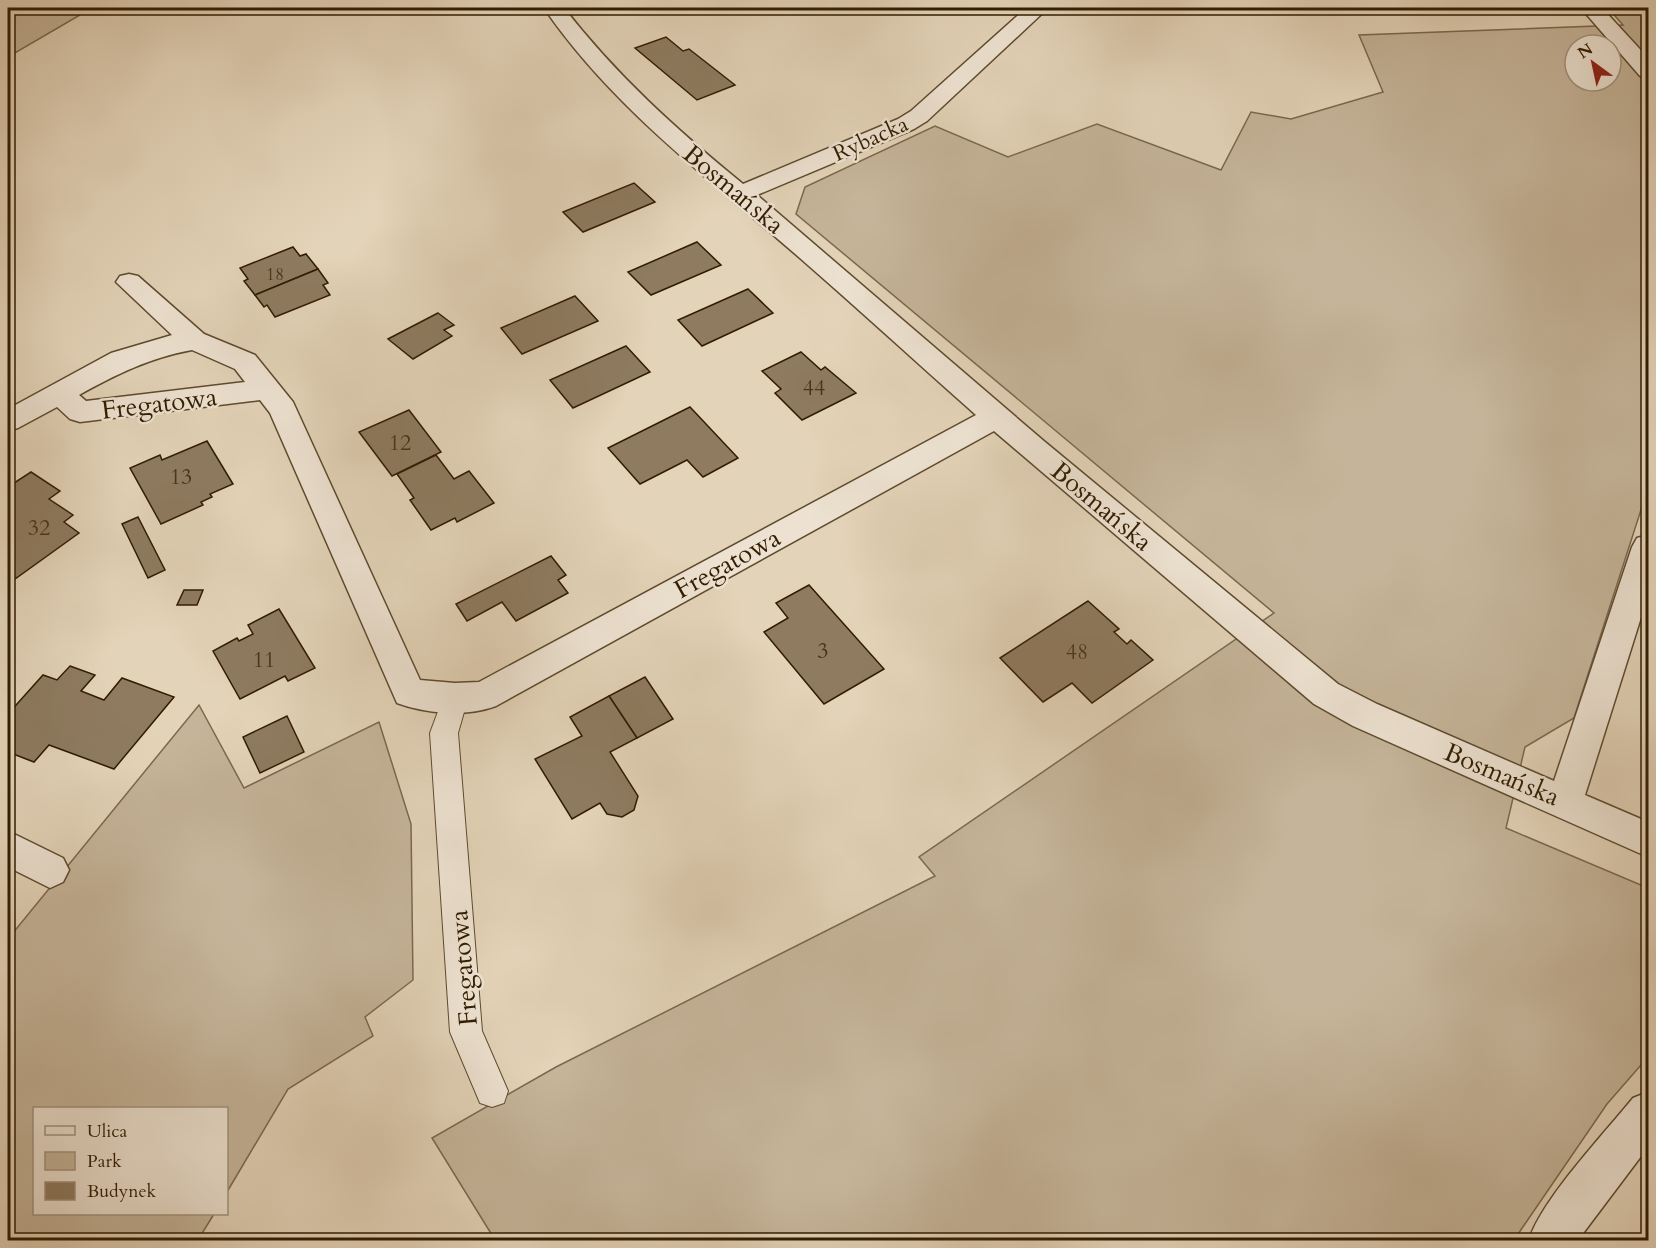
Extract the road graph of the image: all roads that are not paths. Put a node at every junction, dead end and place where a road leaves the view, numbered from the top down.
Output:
1 (554, 8) edge
2 (1038, 8) edge
3 (1591, 8) edge
4 (1648, 71) edge
5 (739, 194) junction
6 (129, 282) dead end
7 (194, 340) junction
8 (266, 389) junction
9 (59, 393) junction
10 (996, 417) junction
11 (8, 421) edge
12 (1648, 547) edge
13 (455, 698) junction
14 (1565, 802) junction
15 (1648, 840) edge
16 (8, 848) edge
17 (50, 870) dead end
18 (492, 1091) dead end
19 (1648, 1113) edge
20 (1551, 1240) edge

1 - 5 street, Bosmańska
2 - 5 street, Rybacka
3 - 4 street
5 - 10 street, Bosmańska
6 - 7 street, Fregatowa
7 - 8 street, Fregatowa
7 - 9 street
8 - 9 street, Fregatowa
8 - 13 street, Fregatowa
9 - 11 street
10 - 13 street, Fregatowa
10 - 14 street, Bosmańska
12 - 14 street
13 - 18 lane, Fregatowa
14 - 15 street, Bosmańska
16 - 17 street
19 - 20 street

